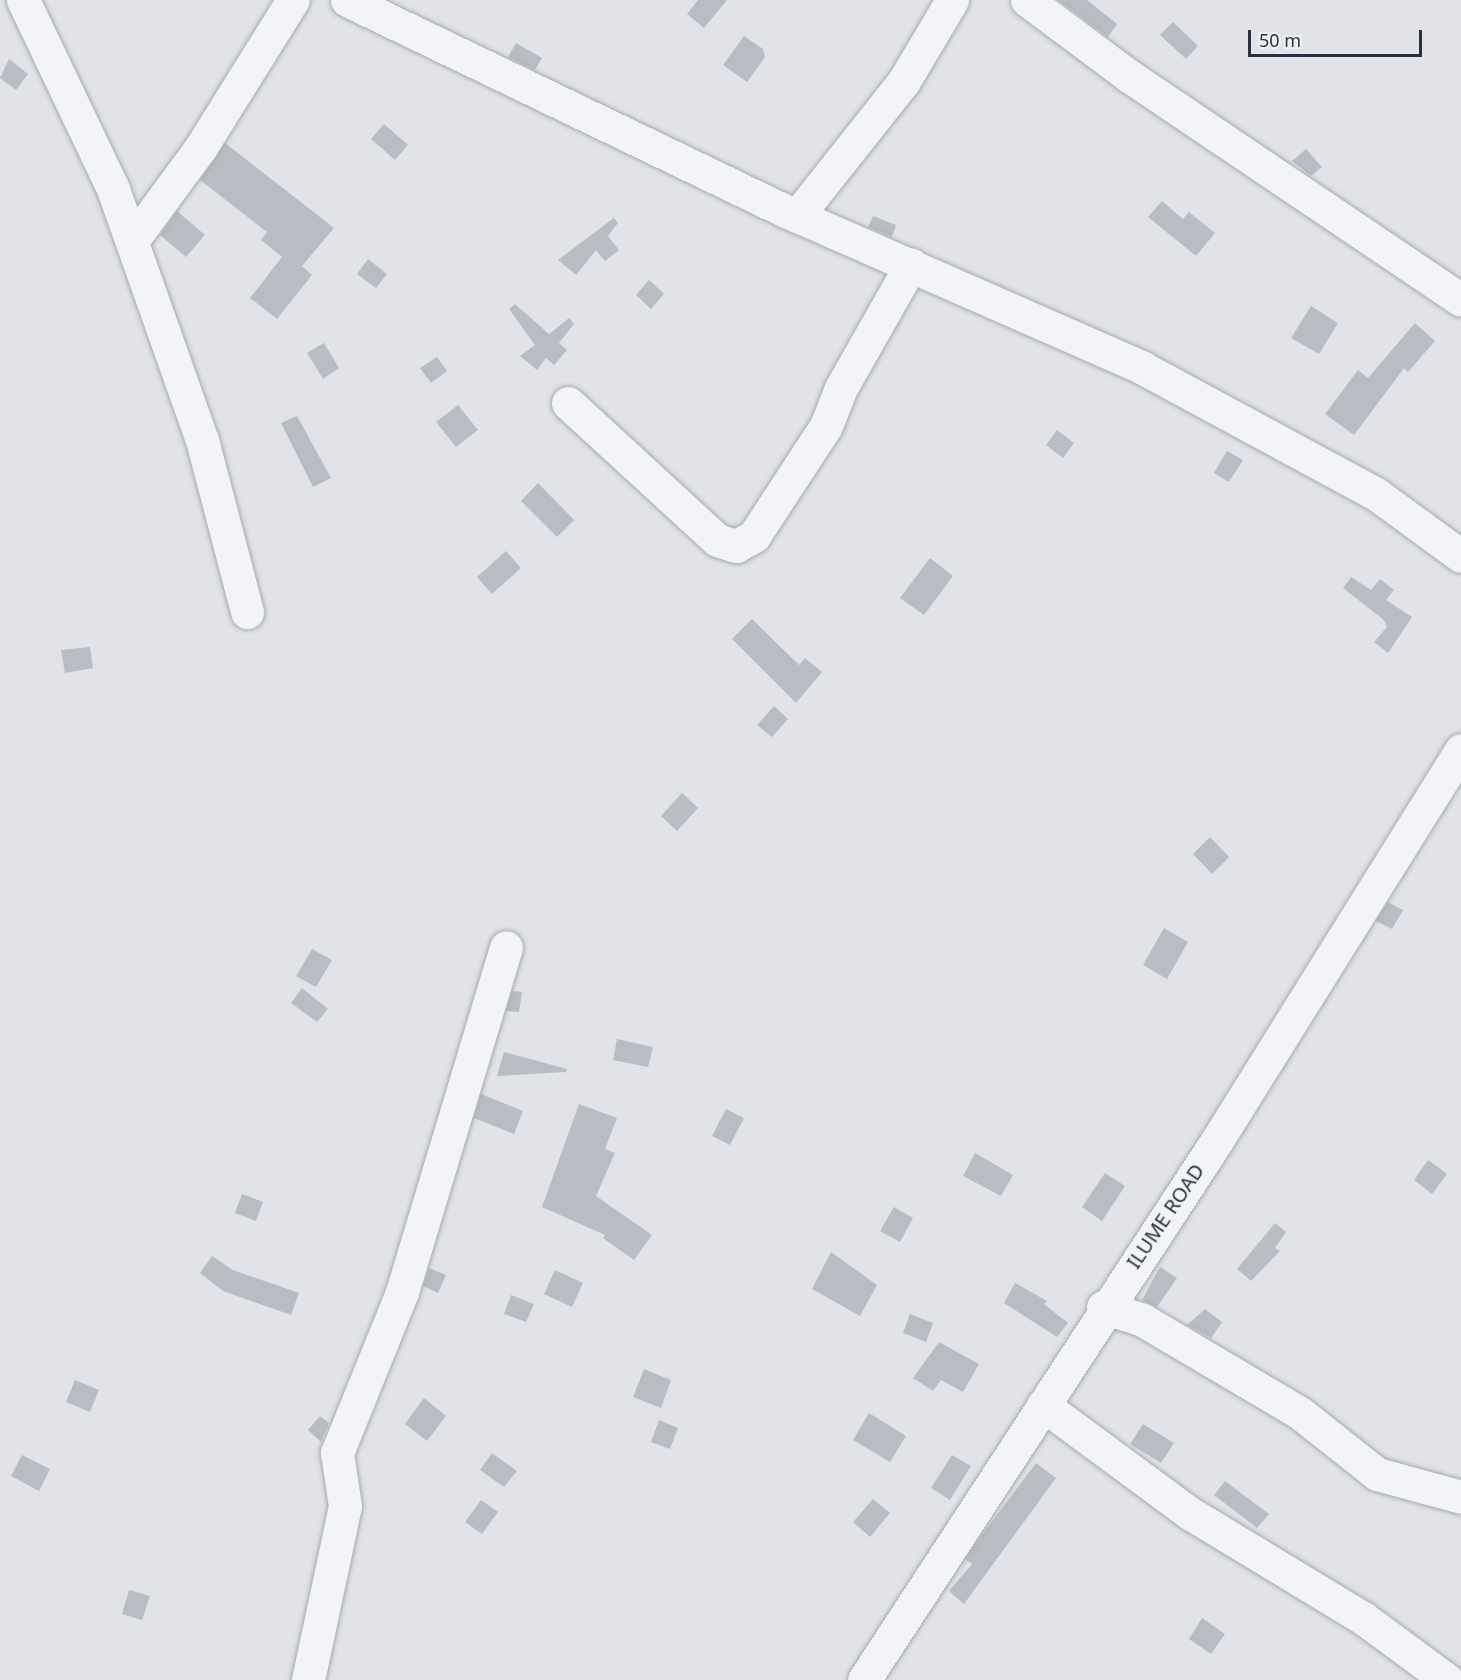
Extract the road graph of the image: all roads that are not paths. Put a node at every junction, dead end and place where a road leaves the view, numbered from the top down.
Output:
1 (23, 0) edge
2 (293, 0) edge
3 (347, 0) edge
4 (952, 0) edge
5 (1027, 0) edge
6 (797, 216) junction
7 (132, 241) junction
8 (911, 265) junction
9 (1461, 300) edge
10 (568, 403) dead end
11 (1461, 555) edge
12 (248, 612) dead end
13 (1461, 750) edge
14 (506, 947) dead end
15 (1103, 1307) junction
16 (1042, 1405) junction
17 (1461, 1497) edge
18 (308, 1680) edge
19 (864, 1680) edge
20 (1447, 1680) edge

1 - 7 street
2 - 7 street
3 - 6 street
4 - 6 street
5 - 9 street
6 - 8 street
7 - 12 street
8 - 10 street
8 - 11 street
13 - 15 street, ILUME ROAD
14 - 18 street
15 - 16 street, ILUME ROAD
15 - 17 street
16 - 19 street, ILUME ROAD
16 - 20 street

